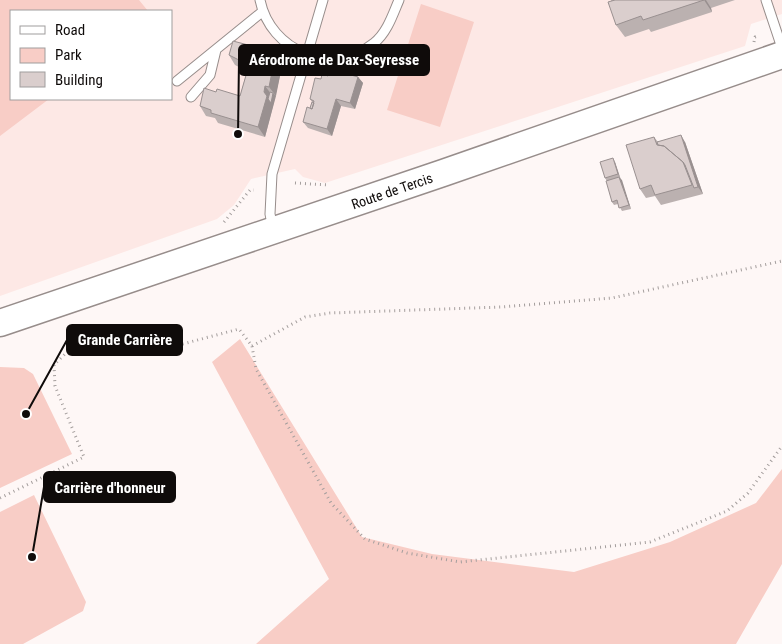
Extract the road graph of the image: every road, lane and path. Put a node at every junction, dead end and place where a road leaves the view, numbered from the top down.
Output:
1 (260, 0) edge
2 (323, 0) edge
3 (399, 0) edge
4 (766, 0) edge
5 (262, 12) junction
6 (782, 48) edge
7 (216, 50) junction
8 (307, 55) junction
9 (782, 55) edge
10 (177, 81) dead end
11 (191, 97) dead end
12 (274, 230) junction
13 (782, 261) edge
14 (0, 323) edge
15 (252, 346) junction
16 (782, 446) edge
17 (0, 498) edge

1 - 5 lane
2 - 8 lane
3 - 8 lane
4 - 6 lane
5 - 7 lane
5 - 8 lane
7 - 10 lane
7 - 11 lane
8 - 12 lane
9 - 12 main road, Route de Tercis
12 - 14 main road, Route de Tercis
13 - 15 path
15 - 16 path
15 - 17 path

